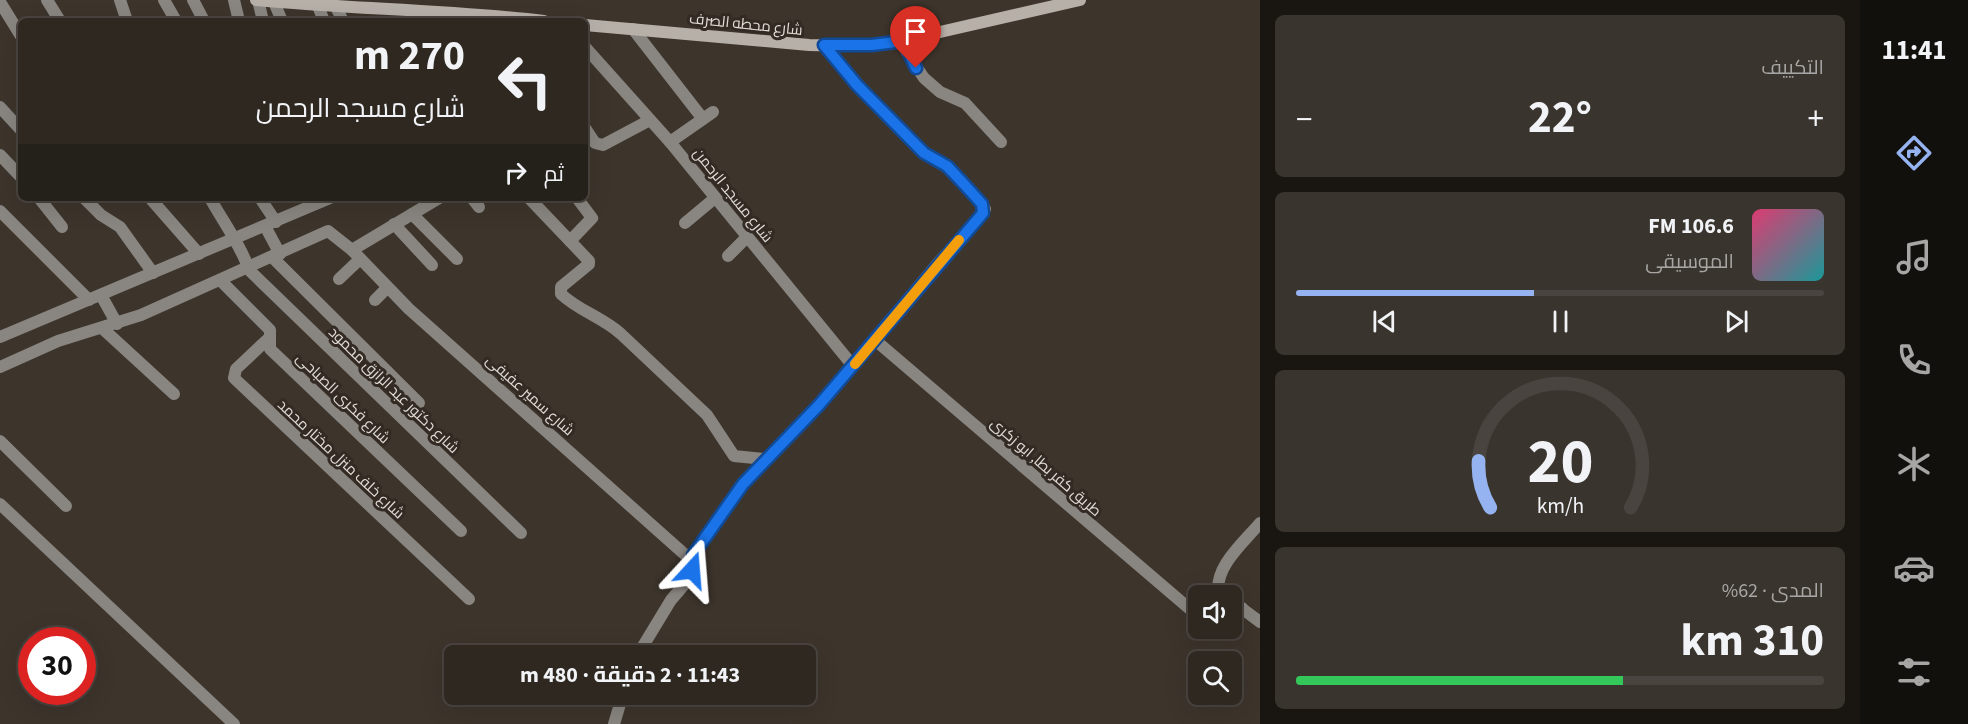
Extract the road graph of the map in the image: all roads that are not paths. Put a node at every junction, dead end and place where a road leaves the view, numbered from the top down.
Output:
1 (47, 0) edge
2 (120, 0) edge
3 (165, 0) edge
4 (193, 0) edge
5 (234, 0) edge
6 (257, 0) edge
7 (1080, 0) edge
8 (0, 2) edge
9 (274, 2) junction
10 (318, 6) junction
11 (336, 7) junction
12 (432, 16) edge
13 (58, 18) edge
14 (126, 18) edge
15 (174, 18) edge
16 (202, 18) edge
17 (238, 18) edge
18 (262, 18) edge
19 (281, 18) edge
20 (323, 18) edge
21 (342, 18) edge
22 (477, 18) edge
23 (588, 25) edge
24 (633, 28) junction
25 (18, 31) edge
26 (903, 41) junction
27 (824, 45) junction
28 (588, 49) edge
29 (0, 108) edge
30 (650, 120) junction
31 (18, 127) edge
32 (588, 132) edge
33 (670, 142) junction
34 (1001, 142) dead end
35 (0, 155) edge
36 (18, 174) edge
37 (715, 198) junction
38 (41, 201) edge
39 (87, 201) edge
40 (153, 201) edge
41 (212, 201) edge
42 (261, 201) edge
43 (320, 201) edge
44 (434, 201) edge
45 (532, 201) edge
46 (579, 201) edge
47 (0, 211) edge
48 (412, 214) junction
49 (685, 223) dead end
50 (270, 224) junction
51 (394, 224) junction
52 (62, 227) dead end
53 (747, 237) junction
54 (232, 239) junction
55 (570, 241) junction
56 (199, 254) junction
57 (356, 254) junction
58 (276, 256) junction
59 (729, 256) dead end
60 (457, 259) dead end
61 (432, 265) dead end
62 (248, 269) junction
63 (153, 273) junction
64 (339, 279) dead end
65 (220, 280) junction
66 (387, 288) junction
67 (101, 295) junction
68 (89, 300) junction
69 (375, 300) dead end
70 (117, 324) junction
71 (102, 328) junction
72 (0, 338) edge
73 (269, 338) junction
74 (875, 340) junction
75 (853, 366) junction
76 (0, 367) edge
77 (174, 394) dead end
78 (419, 403) dead end
79 (0, 441) edge
80 (765, 459) junction
81 (0, 504) edge
82 (66, 506) dead end
83 (1260, 523) edge
84 (461, 531) dead end
85 (521, 533) dead end
86 (691, 560) junction
87 (1217, 585) edge
88 (469, 599) dead end
89 (1188, 607) edge
90 (1242, 608) edge
91 (1260, 622) edge
92 (644, 645) edge
93 (620, 705) edge
94 (234, 724) edge
95 (614, 724) edge

1 - 13 street
2 - 14 street
3 - 15 street
4 - 16 street
5 - 17 street
6 - 9 street
6 - 18 street
7 - 26 street, شارع محطه الصرف
8 - 25 street
9 - 10 street
9 - 19 street
10 - 11 street
10 - 20 street
11 - 12 street
11 - 21 street
12 - 22 street
23 - 24 street, شارع محطه الصرف
24 - 27 street, شارع محطه الصرف
24 - 33 street
26 - 27 street, شارع محطه الصرف
26 - 34 street
27 - 74 street
28 - 30 street, شارع مسجد الرحمن
29 - 31 street
30 - 32 street
30 - 33 street, شارع مسجد الرحمن
33 - 37 street, شارع مسجد الرحمن
35 - 36 street
37 - 49 street
37 - 53 street, شارع مسجد الرحمن
38 - 52 street
39 - 63 street
40 - 56 street
41 - 54 street, شارع دكتور عبد الرازق محمود
42 - 50 street
43 - 50 street
44 - 48 street
45 - 55 street
46 - 55 street
47 - 68 street
48 - 51 street
48 - 60 street
50 - 54 street
50 - 58 street
51 - 57 street
51 - 61 street
53 - 59 street
53 - 75 street, شارع مسجد الرحمن
54 - 56 street
54 - 62 street, شارع دكتور عبد الرازق محمود
55 - 80 street
56 - 63 street
57 - 58 street, شارع سمير عفيفى
57 - 64 street
57 - 66 street, شارع سمير عفيفى
58 - 62 street
58 - 78 street
62 - 65 street
62 - 85 street, شارع دكتور عبد الرازق محمود
63 - 67 street
65 - 70 street
65 - 73 street, شارع فكرى الصباحى
66 - 69 street
66 - 86 street, شارع سمير عفيفى
67 - 68 street
67 - 70 street
68 - 72 street
70 - 71 street
71 - 76 street
71 - 77 street
73 - 84 street, شارع فكرى الصباحى
73 - 88 street, شارع خلف منزل مختار محمد
74 - 75 street
74 - 89 street, طريق كفر بطا, ابو زكرى
75 - 80 street
79 - 82 street
80 - 86 street
81 - 94 street
83 - 87 street
86 - 92 street
90 - 91 street
93 - 95 street

